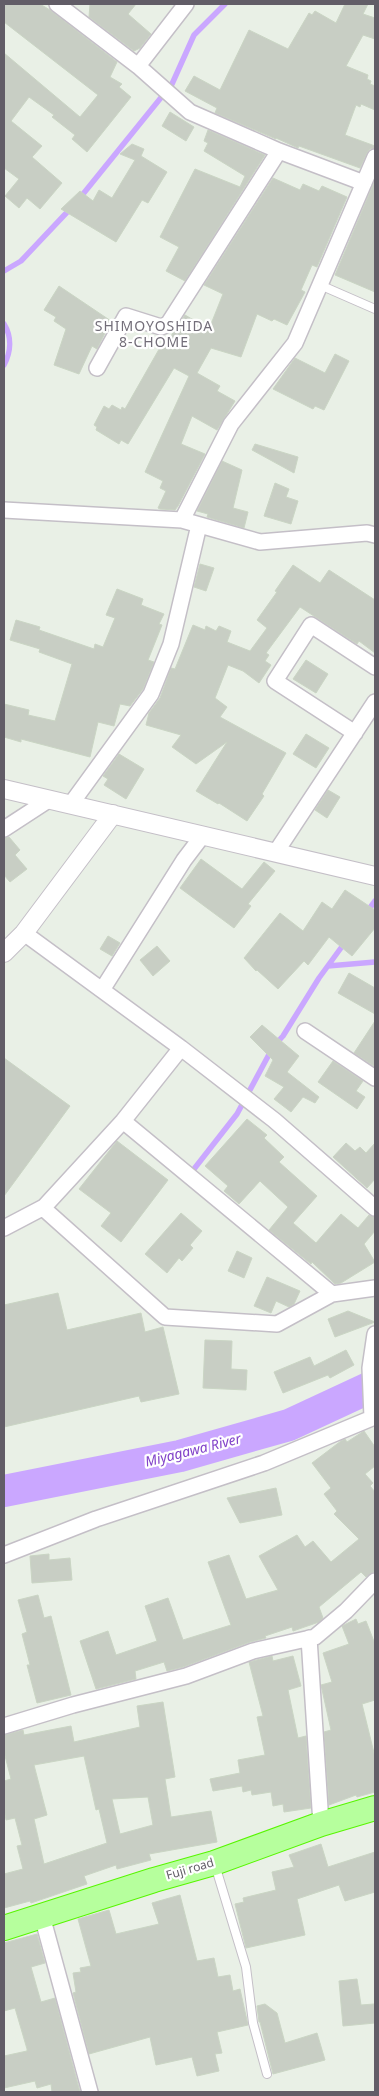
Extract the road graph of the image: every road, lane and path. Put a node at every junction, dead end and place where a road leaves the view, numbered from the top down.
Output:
1 (57, 4) edge
2 (186, 4) edge
3 (138, 66) junction
4 (279, 151) junction
5 (375, 157) edge
6 (364, 183) junction
7 (320, 284) junction
8 (375, 309) edge
9 (97, 368) dead end
10 (4, 510) edge
11 (182, 520) junction
12 (199, 525) junction
13 (375, 536) edge
14 (375, 668) edge
15 (375, 702) edge
16 (354, 733) junction
17 (4, 788) edge
18 (50, 799) junction
19 (71, 804) junction
20 (113, 814) junction
21 (4, 829) edge
22 (204, 835) junction
23 (276, 852) junction
24 (375, 876) edge
25 (24, 933) junction
26 (4, 953) edge
27 (102, 990) junction
28 (304, 1031) dead end
29 (181, 1048) junction
30 (375, 1078) edge
31 (123, 1120) junction
32 (43, 1208) junction
33 (375, 1208) edge
34 (4, 1228) edge
35 (375, 1288) edge
36 (332, 1294) junction
37 (375, 1334) edge
38 (372, 1419) edge
39 (4, 1555) edge
40 (375, 1581) edge
41 (309, 1638) junction
42 (4, 1726) edge
43 (375, 1808) edge
44 (321, 1824) junction
45 (214, 1863) junction
46 (42, 1916) junction
47 (4, 1928) edge
48 (267, 2074) dead end
49 (90, 2092) edge

1 - 3 street
2 - 3 street
3 - 4 street
4 - 6 street
4 - 9 street
5 - 6 street
6 - 7 street
7 - 8 lane
7 - 11 street
10 - 11 street
11 - 12 street
12 - 13 street
12 - 19 street
14 - 16 street
15 - 16 street
16 - 23 street
17 - 18 street
18 - 19 street
18 - 21 street
19 - 20 street
20 - 22 street
20 - 25 street
22 - 23 street
22 - 27 street
23 - 24 street
25 - 26 street
25 - 27 street
27 - 29 street
28 - 30 street
29 - 31 street
29 - 33 street
31 - 32 street
31 - 36 street
32 - 34 street
32 - 36 street
35 - 36 street
37 - 38 street
38 - 39 street
40 - 41 street
41 - 42 street
41 - 44 street
43 - 44 highway, Fuji road
44 - 45 highway, Fuji road
45 - 46 highway, Fuji road
45 - 48 lane
46 - 47 highway, Fuji road
46 - 49 street

